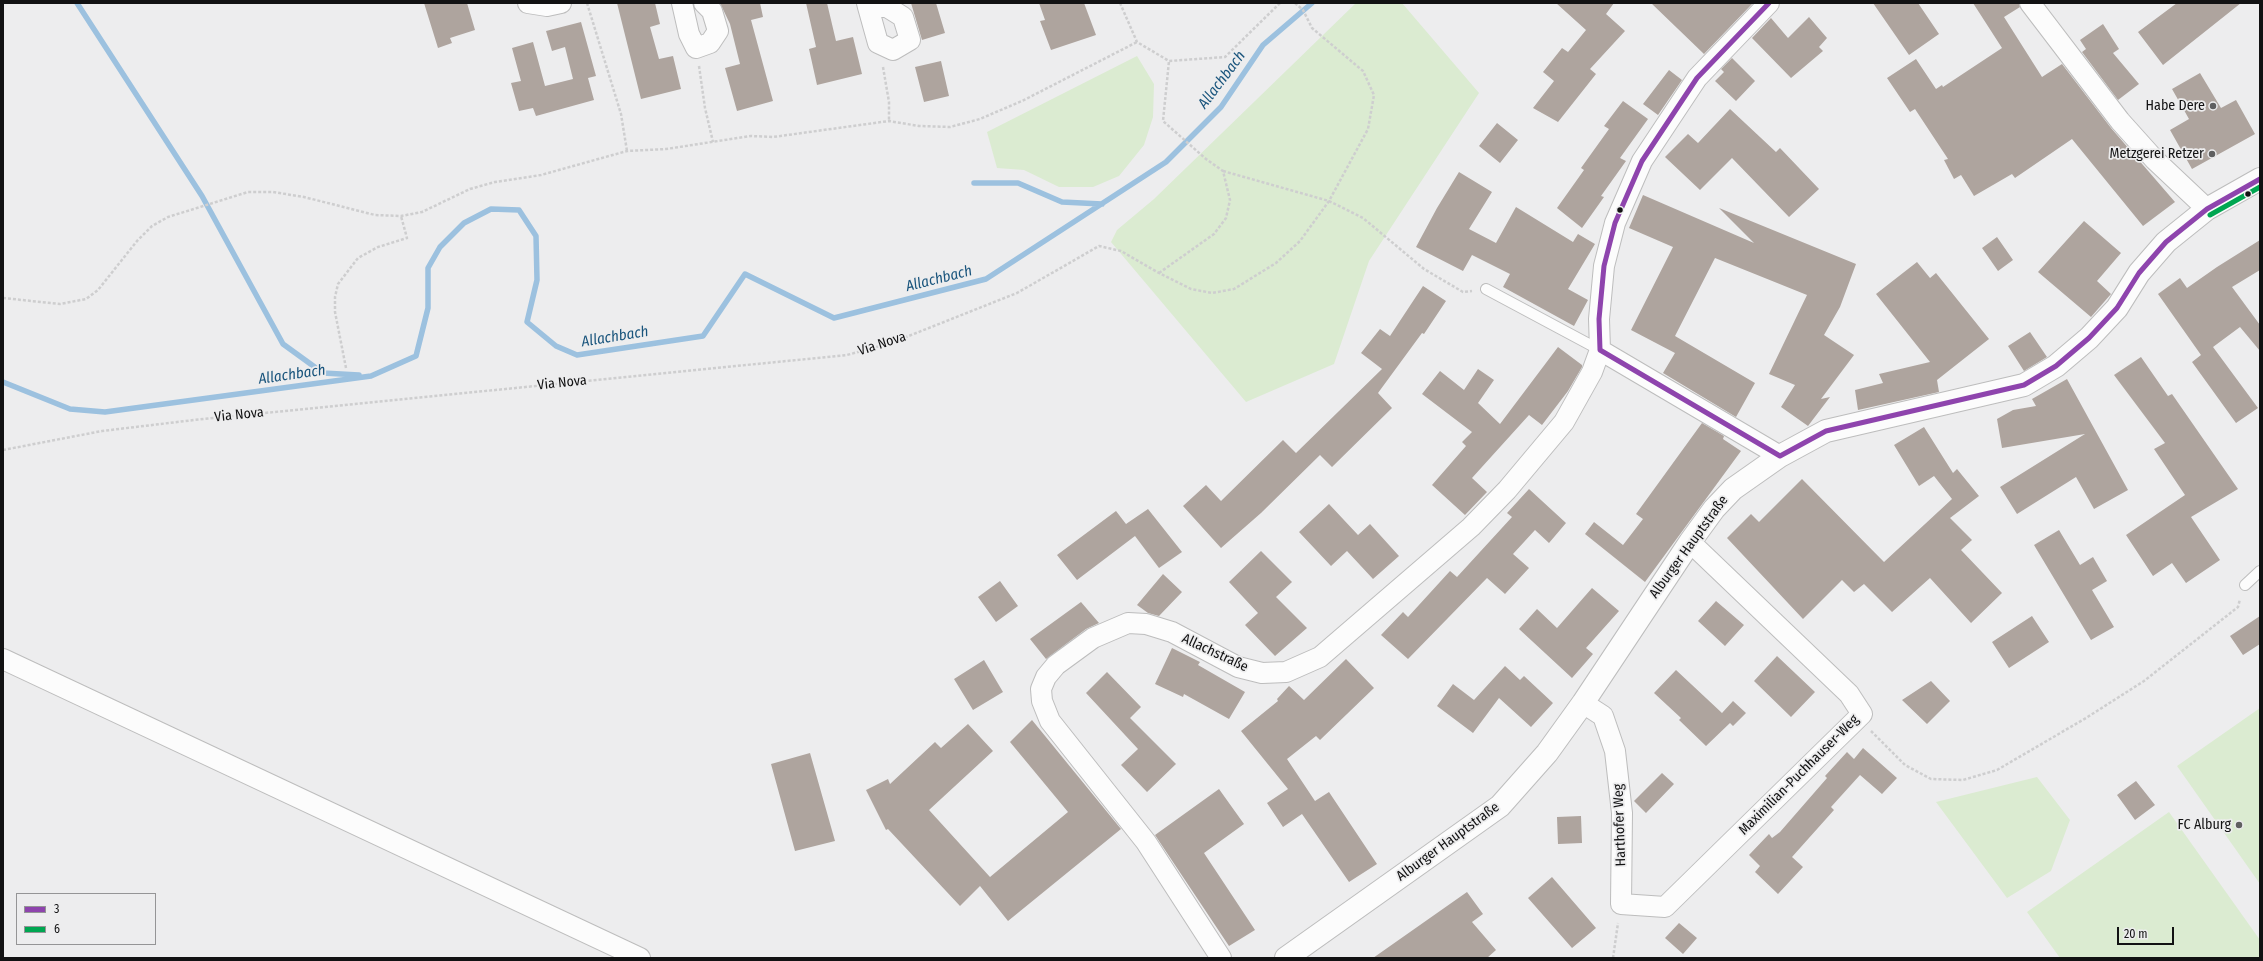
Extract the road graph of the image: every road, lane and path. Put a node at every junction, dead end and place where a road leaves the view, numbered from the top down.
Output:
1 (528, 3) edge
2 (561, 3) edge
3 (587, 3) edge
4 (682, 3) edge
5 (704, 3) edge
6 (1120, 3) edge
7 (1280, 3) edge
8 (1295, 3) edge
9 (1769, 3) edge
10 (2030, 3) edge
11 (867, 5) edge
12 (1136, 42) junction
13 (878, 43) junction
14 (696, 48) junction
15 (1169, 61) junction
16 (889, 121) junction
17 (713, 142) junction
18 (627, 151) junction
19 (1223, 170) junction
20 (2260, 179) edge
21 (1330, 201) junction
22 (2206, 209) junction
23 (401, 216) junction
24 (1158, 273) junction
25 (1486, 289) joint
26 (3, 298) edge
27 (1600, 350) junction
28 (346, 368) dead end
29 (3, 450) edge
30 (1780, 456) junction
31 (1690, 542) junction
32 (2260, 571) edge
33 (2245, 585) joint
34 (3, 659) edge
35 (1583, 703) junction
36 (1858, 717) junction
37 (1621, 904) junction
38 (640, 958) edge
39 (1221, 958) edge
40 (1286, 958) edge
41 (1613, 958) edge

1 - 2 street
3 - 18 path
4 - 14 street
5 - 14 street
6 - 12 path
7 - 15 path
8 - 21 path
9 - 27 street, Allachstraße
10 - 22 street
11 - 13 street
11 - 13 street
12 - 15 path
12 - 16 path
13 - 16 path
14 - 17 path
15 - 19 path
16 - 17 path
17 - 18 path
18 - 23 path
19 - 21 path
19 - 24 path
20 - 22 street, Alburger Hauptstraße
21 - 24 path
21 - 25 path
22 - 30 street, Alburger Hauptstraße
23 - 26 path
23 - 28 path
24 - 29 path, Via Nova
25 - 27 lane
27 - 30 street
27 - 39 street, Allachstraße
30 - 31 street, Alburger Hauptstraße
31 - 35 street, Alburger Hauptstraße
31 - 36 street, Maximilian-Puchhauser-Weg
32 - 33 lane
33 - 36 path
34 - 38 street
35 - 37 street, Harthofer Weg
35 - 40 street, Alburger Hauptstraße
36 - 37 street, Maximilian-Puchhauser-Weg
37 - 41 path

